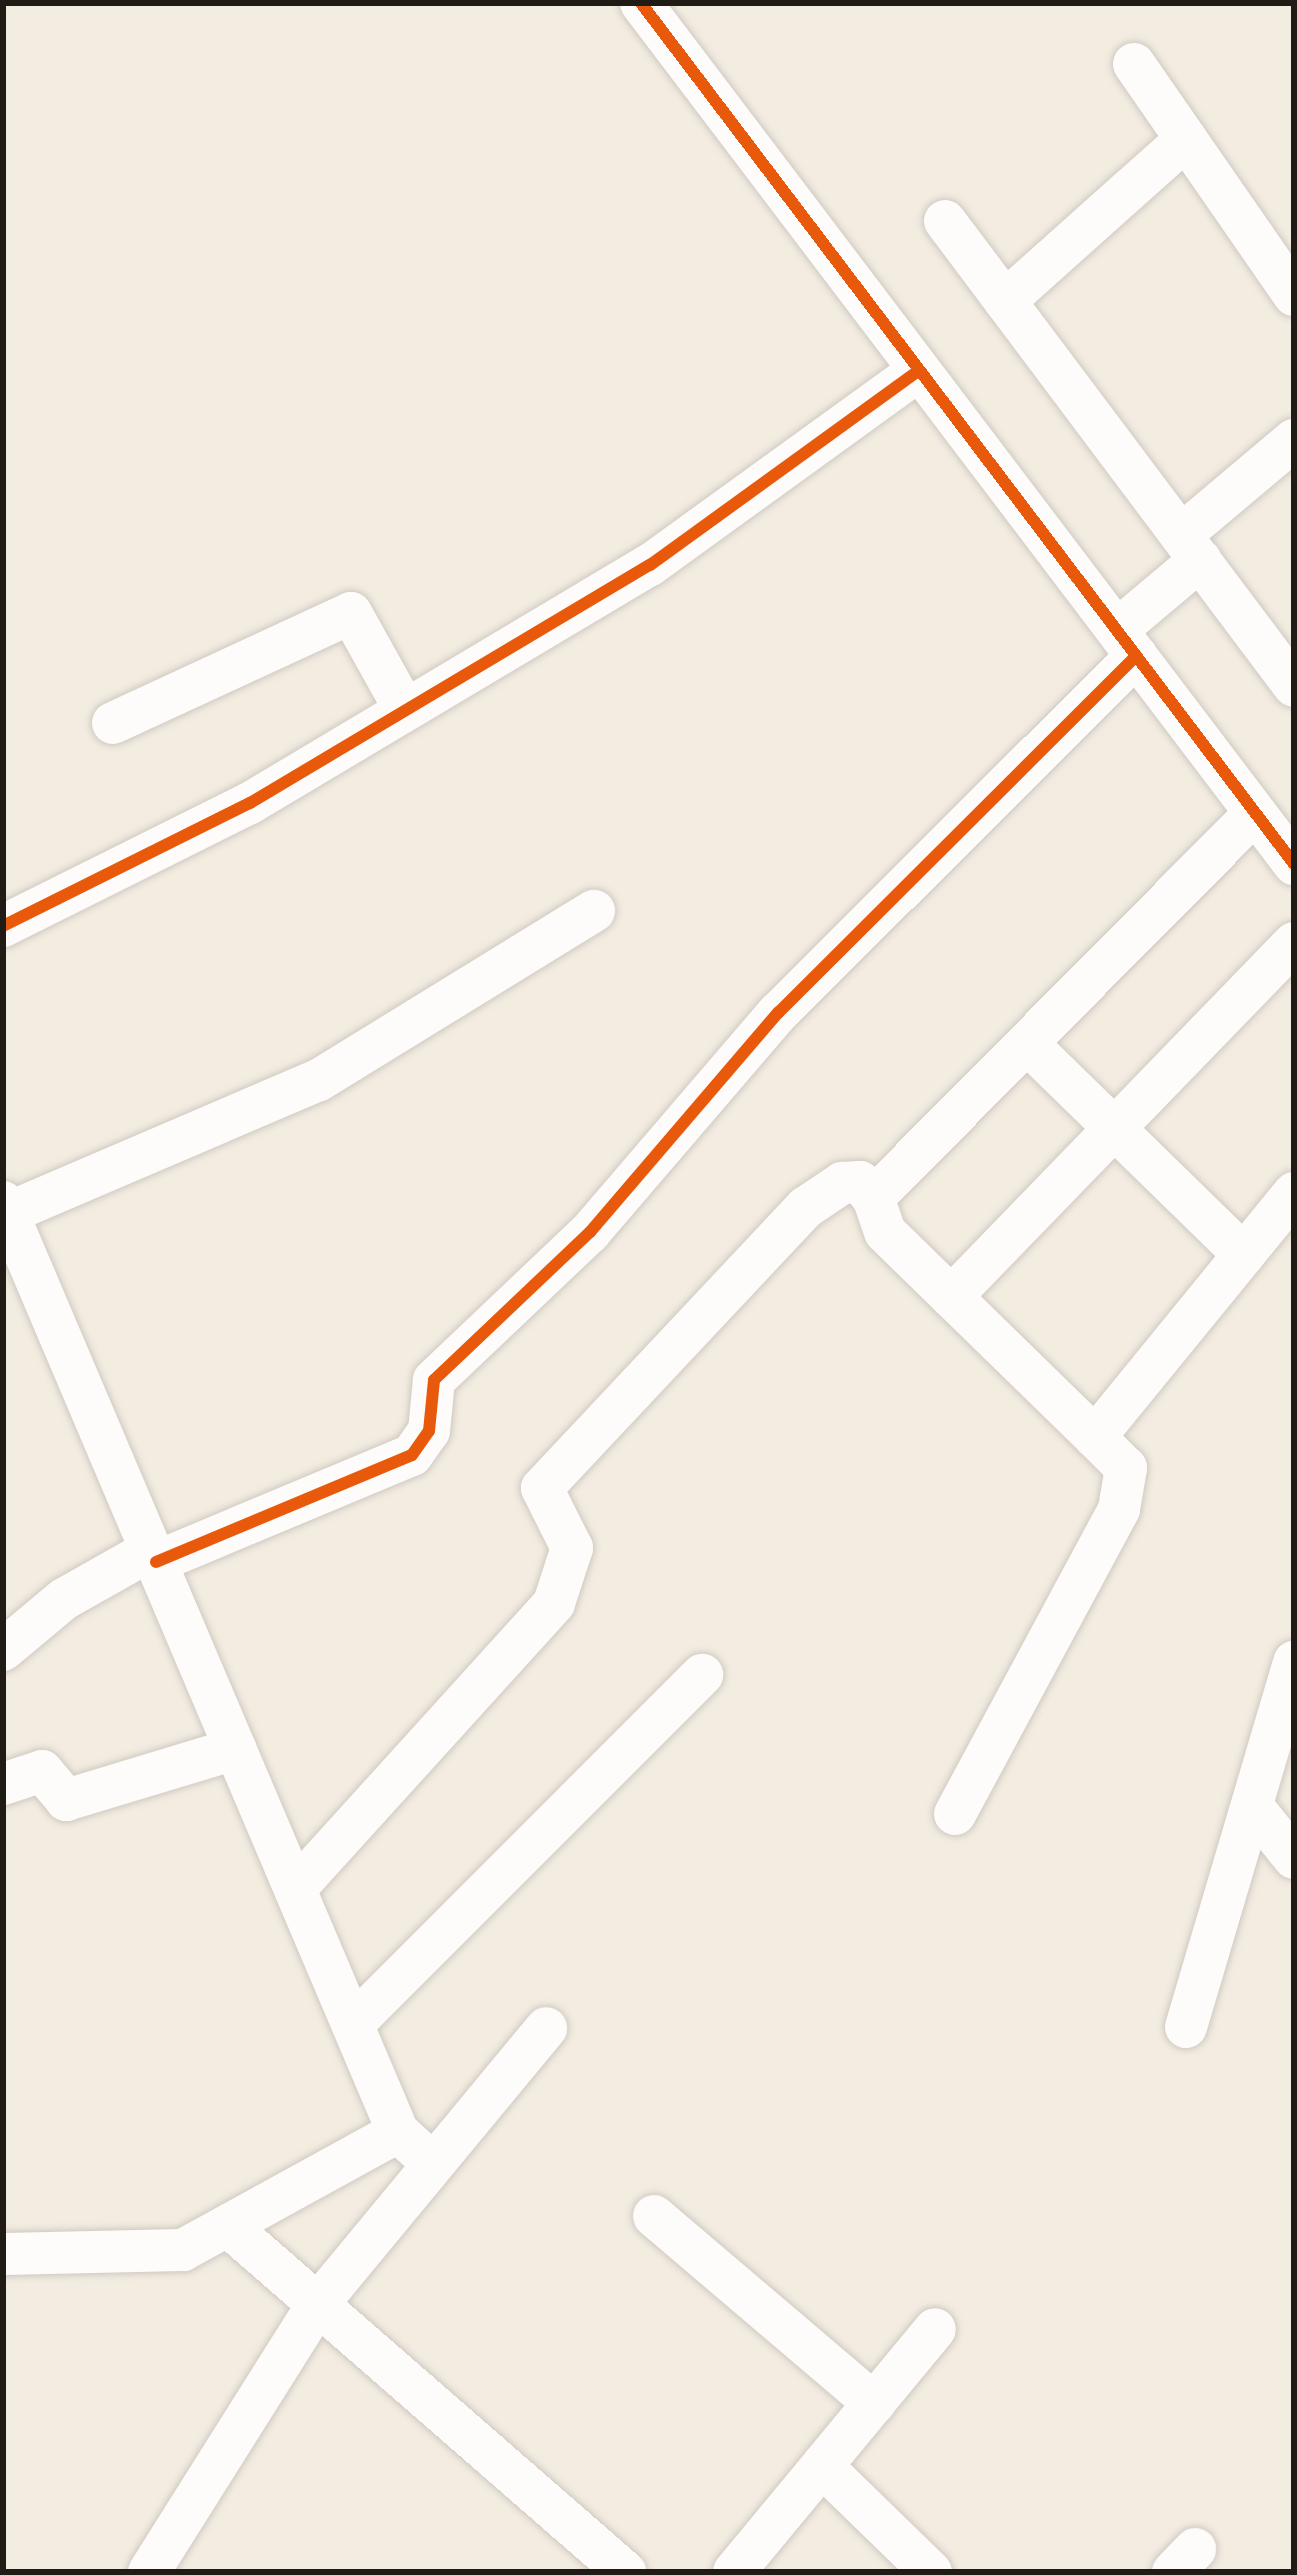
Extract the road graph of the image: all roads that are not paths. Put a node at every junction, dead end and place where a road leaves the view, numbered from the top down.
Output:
1 (641, 3) edge
2 (1135, 64) dead end
3 (1186, 139) junction
4 (945, 221) dead end
5 (1294, 295) edge
6 (1005, 301) junction
7 (919, 370) junction
8 (1294, 440) edge
9 (1190, 547) junction
10 (1126, 643) junction
11 (1294, 686) edge
12 (405, 710) junction
13 (113, 723) dead end
14 (1255, 813) junction
15 (1294, 864) edge
16 (594, 911) dead end
17 (3, 926) edge
18 (1294, 943) edge
19 (1032, 1048) junction
20 (1117, 1131) junction
21 (1294, 1193) edge
22 (873, 1198) junction
23 (5, 1207) edge
24 (1244, 1255) junction
25 (951, 1297) junction
26 (1095, 1437) junction
27 (154, 1556) junction
28 (3, 1650) edge
29 (1294, 1663) edge
30 (702, 1675) dead end
31 (236, 1749) junction
32 (3, 1784) edge
33 (1252, 1805) junction
34 (955, 1814) dead end
35 (1294, 1858) edge
36 (295, 1888) junction
37 (353, 2024) junction
38 (546, 2027) dead end
39 (1186, 2027) dead end
40 (398, 2132) junction
41 (433, 2164) junction
42 (654, 2216) dead end
43 (228, 2226) junction
44 (3, 2254) edge
45 (318, 2304) junction
46 (935, 2329) dead end
47 (874, 2403) junction
48 (822, 2466) junction
49 (149, 2572) edge
50 (626, 2572) edge
51 (734, 2572) edge
52 (931, 2572) edge

1 - 7 street
2 - 3 street
3 - 5 street
3 - 6 street
4 - 6 street
6 - 9 street
7 - 10 street
7 - 12 street
8 - 9 street
9 - 10 street
9 - 11 street
10 - 14 street
10 - 27 street
12 - 13 street
12 - 17 street
14 - 15 street
14 - 19 street
16 - 23 street
18 - 20 street
19 - 20 street
19 - 22 street
20 - 24 street
20 - 25 street
21 - 24 street
22 - 25 street
22 - 36 street
23 - 27 street
24 - 26 street
25 - 26 street
26 - 34 street
27 - 28 street
27 - 31 street
29 - 33 street
30 - 37 street
31 - 32 street
31 - 36 street
33 - 35 street
33 - 39 street
36 - 37 street
37 - 40 street
38 - 41 street
40 - 41 street
40 - 43 street
41 - 45 street
42 - 47 street
43 - 44 street
43 - 45 street
45 - 49 street
45 - 50 street
46 - 47 street
47 - 48 street
48 - 51 street
48 - 52 street

